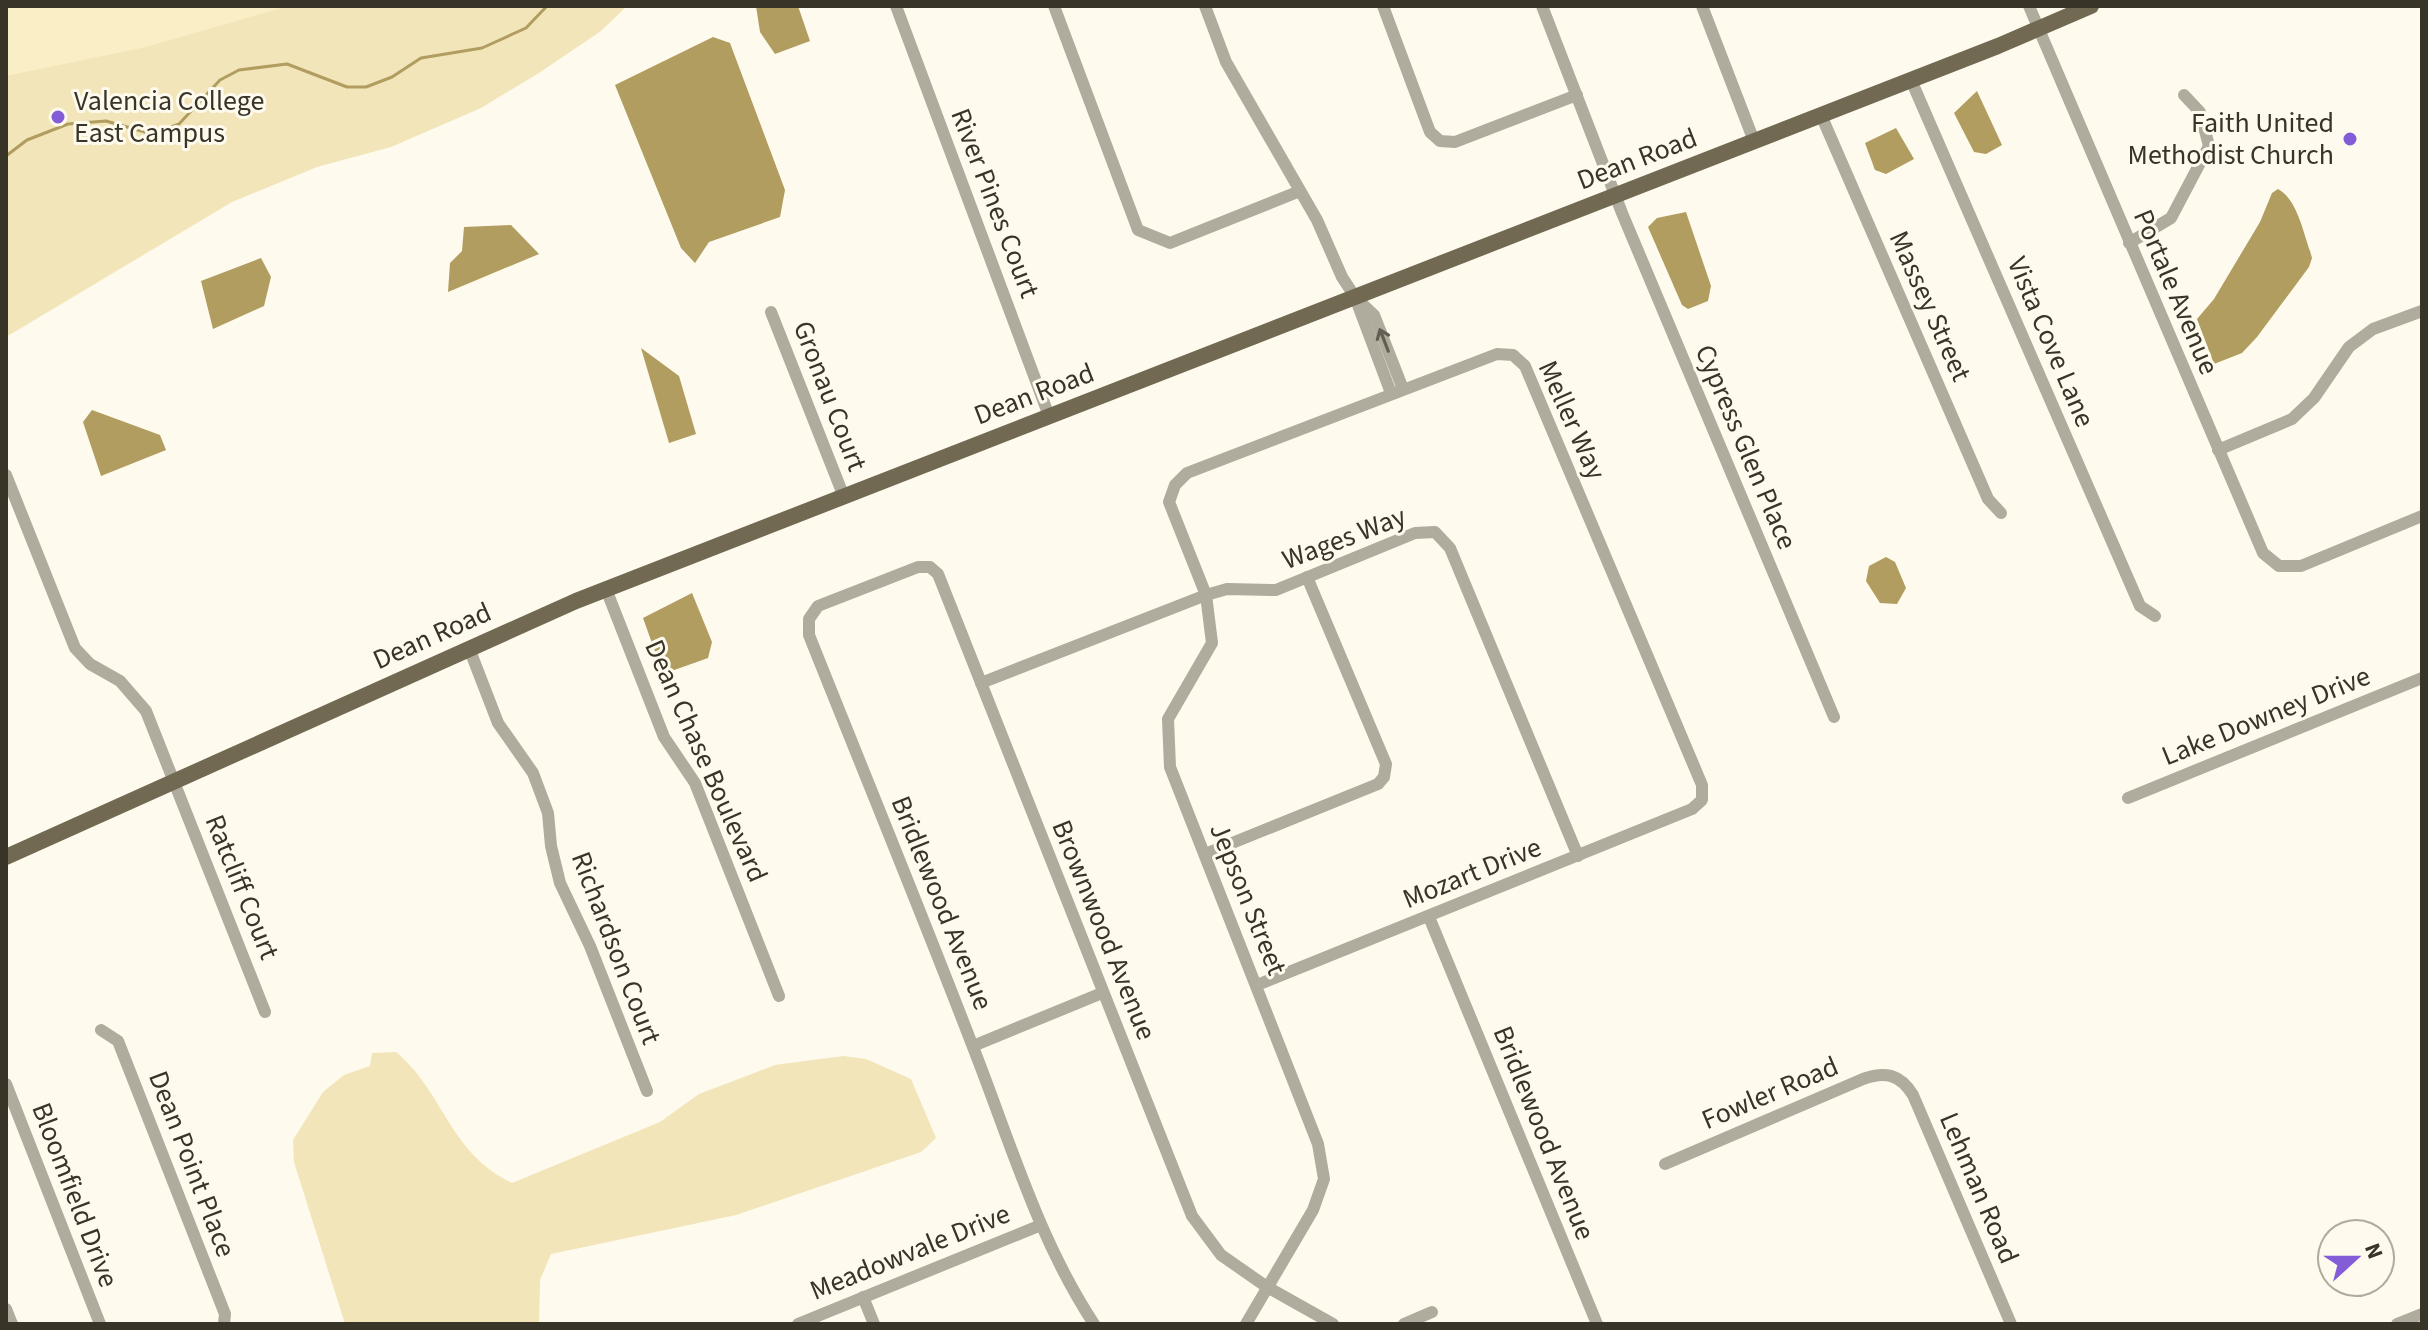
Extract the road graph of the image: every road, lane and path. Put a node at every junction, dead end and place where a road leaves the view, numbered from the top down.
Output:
1 (896, 6) edge
2 (1054, 6) edge
3 (1205, 6) edge
4 (1383, 6) edge
5 (1542, 6) edge
6 (1702, 6) edge
7 (2029, 6) edge
8 (2091, 6) edge
9 (2038, 30) junction
10 (1911, 80) junction
11 (1577, 95) junction
12 (2184, 95) dead end
13 (1821, 115) junction
14 (1754, 141) junction
15 (1300, 191) junction
16 (1615, 195) junction
17 (2129, 243) junction
18 (1355, 297) junction
19 (2422, 311) edge
20 (771, 312) dead end
21 (1397, 391) junction
22 (1049, 416) junction
23 (2218, 450) junction
24 (6, 475) edge
25 (1175, 485) joint
26 (844, 497) junction
27 (2001, 513) dead end
28 (2422, 516) edge
29 (930, 567) joint
30 (1307, 577) junction
31 (606, 589) junction
32 (1206, 595) junction
33 (2155, 616) dead end
34 (469, 648) junction
35 (2422, 678) edge
36 (981, 683) junction
37 (1834, 717) dead end
38 (173, 780) junction
39 (2128, 798) dead end
40 (1702, 800) joint
41 (1205, 854) junction
42 (1578, 856) junction
43 (6, 857) edge
44 (1429, 917) junction
45 (1257, 985) junction
46 (1102, 993) junction
47 (779, 996) dead end
48 (265, 1012) dead end
49 (101, 1030) dead end
50 (973, 1046) junction
51 (1895, 1076) joint
52 (6, 1084) edge
53 (647, 1091) dead end
54 (1665, 1164) dead end
55 (1041, 1225) junction
56 (1267, 1287) junction
57 (863, 1297) junction
58 (6, 1309) edge
59 (1432, 1312) dead end
60 (2422, 1314) edge
61 (12, 1324) edge
62 (100, 1324) edge
63 (224, 1324) edge
64 (798, 1324) edge
65 (874, 1324) edge
66 (1094, 1324) edge
67 (1246, 1324) edge
68 (1333, 1324) edge
69 (1404, 1324) edge
70 (1597, 1324) edge
71 (2011, 1324) edge
72 (2397, 1324) edge

1 - 22 street, River Pines Court
2 - 15 street
3 - 15 street
4 - 11 street
5 - 11 street, Cypress Glen Place
6 - 14 street
7 - 9 street, Portale Avenue
8 - 9 main road, Dean Road
9 - 10 main road, Dean Road
9 - 17 street, Portale Avenue
10 - 13 main road, Dean Road
10 - 33 street, Vista Cove Lane
11 - 16 street, Cypress Glen Place
12 - 17 street
13 - 14 main road, Dean Road
13 - 27 street, Massey Street
14 - 16 main road, Dean Road
15 - 18 street
16 - 18 main road, Dean Road
16 - 37 street, Cypress Glen Place
17 - 23 street, Portale Avenue
18 - 21 street
18 - 22 main road, Dean Road
19 - 23 street
20 - 26 street, Gronau Court
21 - 25 street, Meller Way
21 - 40 street, Meller Way
22 - 26 main road, Dean Road
23 - 28 street, Portale Avenue
24 - 38 street, Ratcliff Court
25 - 32 street, Jepson Street
26 - 31 main road, Dean Road
29 - 36 street, Brownwood Avenue
29 - 50 street, Bridlewood Avenue
30 - 32 street, Wages Way
30 - 41 street
30 - 42 street, Wages Way
31 - 34 main road, Dean Road
31 - 47 street, Dean Chase Boulevard
32 - 36 street, Wages Way
32 - 41 street, Jepson Street
34 - 38 main road, Dean Road
34 - 53 street, Richardson Court
35 - 39 street, Lake Downey Drive
36 - 46 street, Brownwood Avenue
38 - 43 main road, Dean Road
38 - 48 street, Ratcliff Court
40 - 42 street, Mozart Drive
41 - 45 street, Jepson Street
42 - 44 street, Mozart Drive
44 - 45 street, Mozart Drive
44 - 70 street, Bridlewood Avenue
45 - 56 street, Jepson Street
46 - 50 street
46 - 56 street, Brownwood Avenue
49 - 63 street, Dean Point Place
50 - 55 street, Bridlewood Avenue
51 - 54 street, Fowler Road
51 - 71 street, Lehman Road
52 - 62 street, Bloomfield Drive
55 - 57 street, Meadowvale Drive
55 - 66 street, Bridlewood Avenue
56 - 67 street, Jepson Street
56 - 68 street, Brownwood Avenue
57 - 64 street, Meadowvale Drive
57 - 65 street
58 - 61 street
59 - 69 street
60 - 72 street

